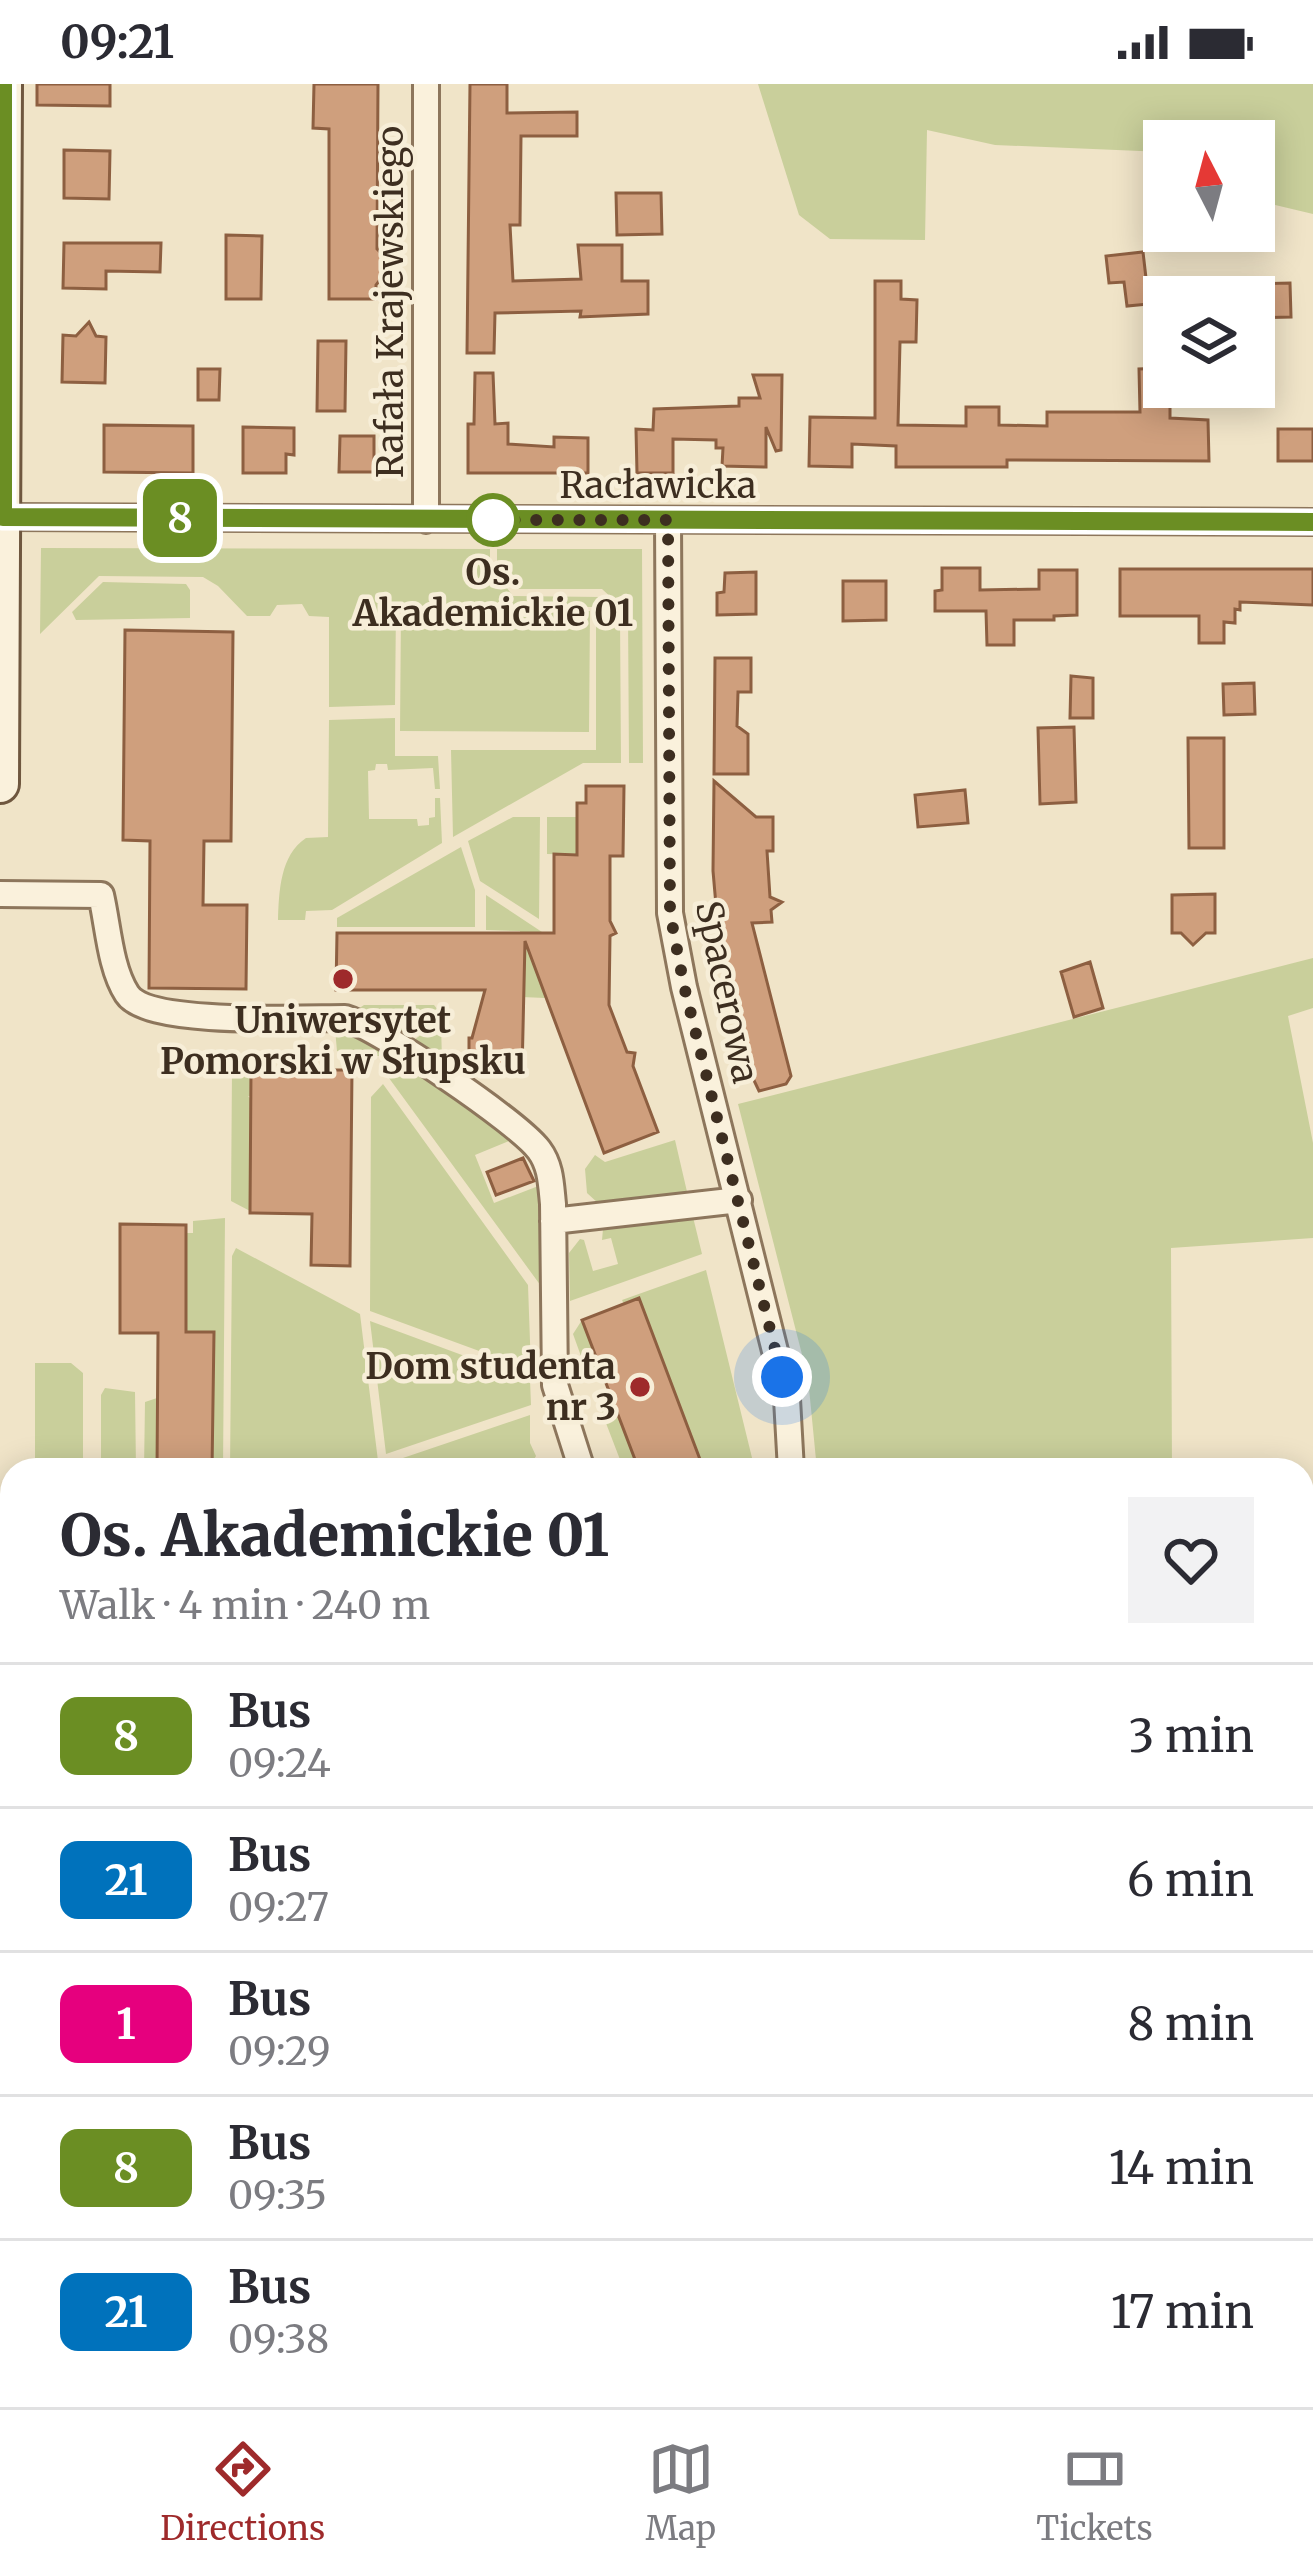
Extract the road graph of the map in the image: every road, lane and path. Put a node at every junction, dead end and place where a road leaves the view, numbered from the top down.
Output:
1 (3, 84) edge
2 (426, 84) edge
3 (3, 517) junction
4 (426, 520) junction
5 (668, 520) junction
6 (1313, 522) edge
7 (0, 784) edge
8 (0, 894) edge
9 (739, 1200) junction
10 (553, 1221) junction
11 (578, 1458) edge
12 (789, 1458) edge

1 - 3 street
2 - 4 street, Rafała Krajewskiego
3 - 4 street, Racławicka
3 - 7 street
4 - 5 street, Racławicka
5 - 6 street, Racławicka
5 - 9 street, Spacerowa
8 - 10 street
9 - 10 street
9 - 12 street, Spacerowa
10 - 11 street

